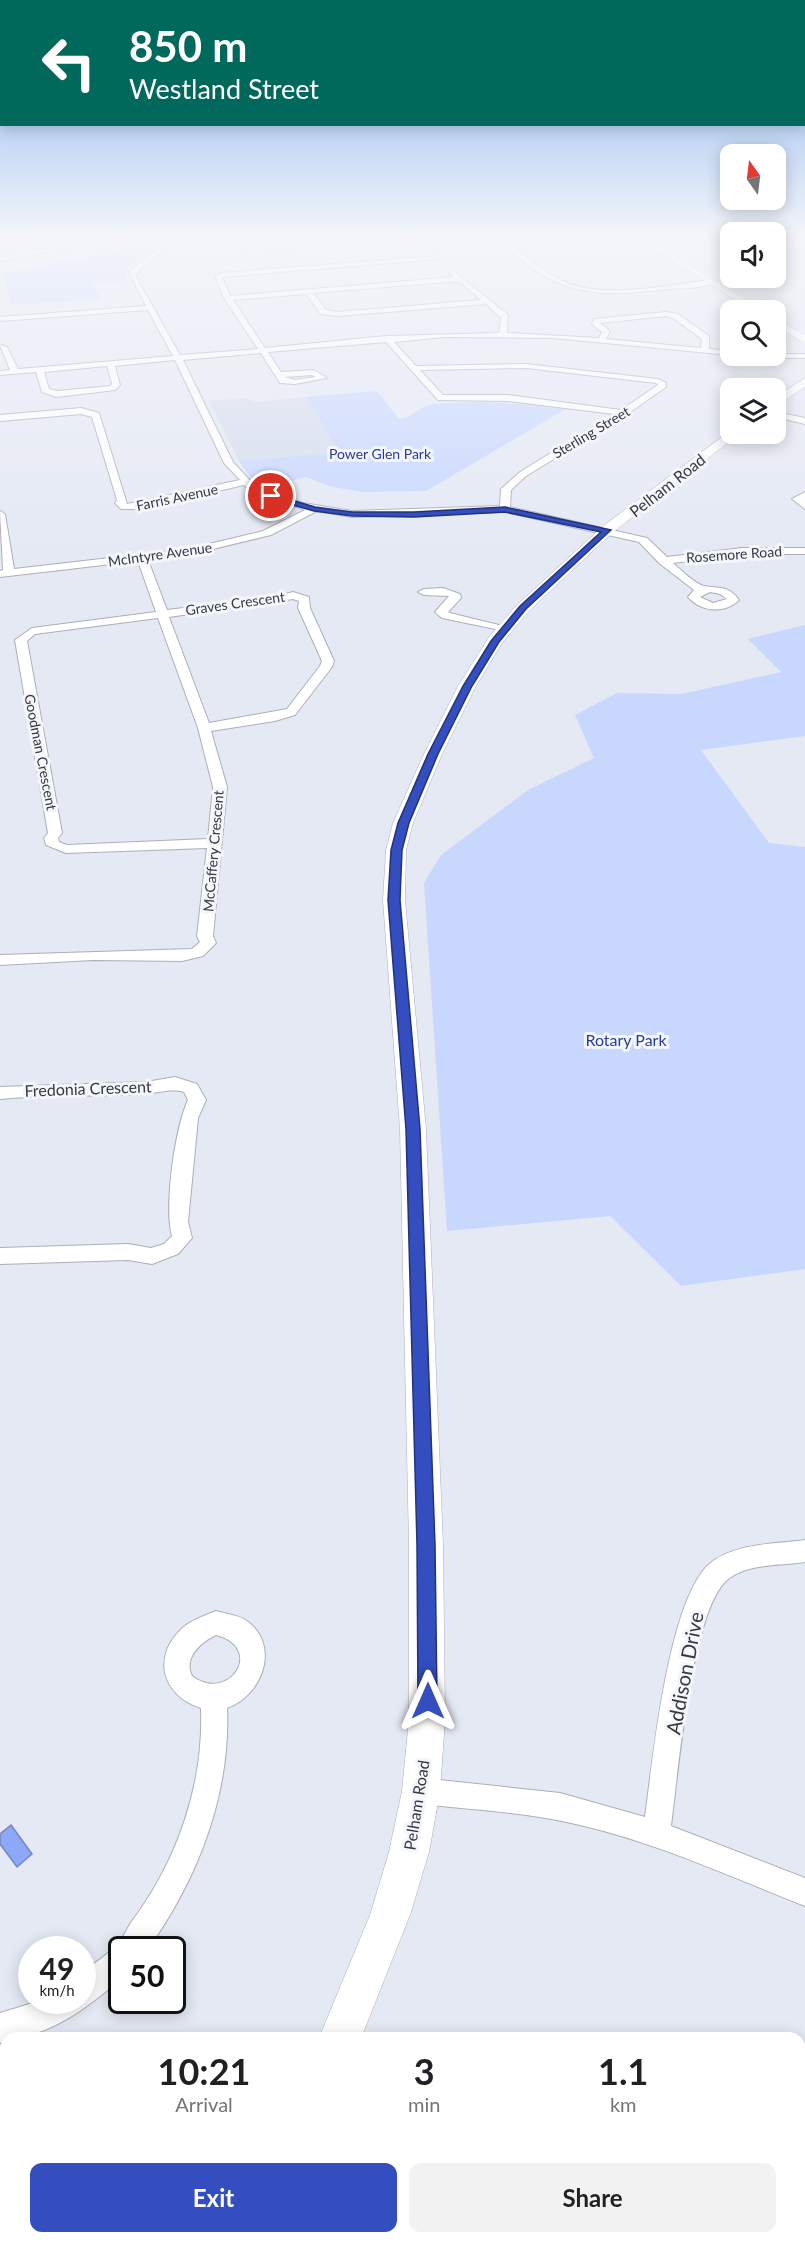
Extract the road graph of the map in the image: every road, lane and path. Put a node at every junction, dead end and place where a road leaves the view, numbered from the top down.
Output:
1 (169, 341) edge
2 (257, 341) edge
3 (359, 341) edge
4 (388, 341) edge
5 (608, 341) edge
6 (706, 341) edge
7 (0, 347) edge
8 (263, 350) junction
9 (705, 351) junction
10 (720, 352) edge
11 (786, 356) edge
12 (805, 356) edge
13 (178, 358) junction
14 (110, 364) junction
15 (412, 368) junction
16 (40, 370) junction
17 (15, 372) junction
18 (0, 373) edge
19 (280, 375) dead end
20 (805, 382) edge
21 (786, 395) edge
22 (623, 413) junction
23 (786, 417) edge
24 (0, 418) edge
25 (805, 421) edge
26 (721, 444) edge
27 (244, 482) junction
28 (805, 495) edge
29 (805, 506) edge
30 (314, 509) junction
31 (505, 510) junction
32 (0, 514) edge
33 (607, 530) junction
34 (805, 551) edge
35 (142, 558) junction
36 (663, 561) junction
37 (4, 574) edge
38 (701, 590) dead end
39 (160, 613) junction
40 (449, 618) junction
41 (505, 628) junction
42 (204, 728) junction
43 (214, 843) junction
44 (0, 960) edge
45 (0, 1093) edge
46 (0, 1256) edge
47 (805, 1551) edge
48 (214, 1698) dead end
49 (421, 1791) junction
50 (656, 1834) junction
51 (805, 1892) edge
52 (140, 1936) edge
53 (108, 1971) edge
54 (96, 1980) edge
55 (46, 2014) edge
56 (0, 2028) edge
57 (342, 2032) edge

1 - 13 street
2 - 8 street
3 - 8 street
4 - 15 street
5 - 9 street
6 - 9 street
7 - 17 street
8 - 13 street
8 - 19 street
9 - 10 street
11 - 12 street
13 - 14 street
13 - 27 street
14 - 16 street
14 - 16 street
15 - 22 street
15 - 22 street, Sterling Street
16 - 17 street
17 - 18 street
20 - 21 main road
22 - 31 street, Sterling Street
23 - 25 street
24 - 27 street, Farris Avenue
26 - 33 main road, Pelham Road
27 - 30 street
28 - 29 street
30 - 31 street
30 - 35 street, McIntyre Avenue
31 - 33 street
32 - 37 street
33 - 36 street
33 - 41 main road, Pelham Road
34 - 36 street, Rosemore Road
35 - 37 street, McIntyre Avenue
35 - 39 street, McCaffery Crescent
36 - 38 street
39 - 42 street, McCaffery Crescent
39 - 42 street, Graves Crescent
39 - 43 street, Goodman Crescent
40 - 40 street
40 - 41 street
41 - 49 main road, Pelham Road
42 - 43 street, McCaffery Crescent
43 - 44 street, McCaffery Crescent
45 - 46 street, Fredonia Crescent
47 - 50 street, Addison Drive
48 - 52 street
49 - 50 street
49 - 57 main road, Pelham Road
50 - 51 street
53 - 54 street
55 - 56 street

